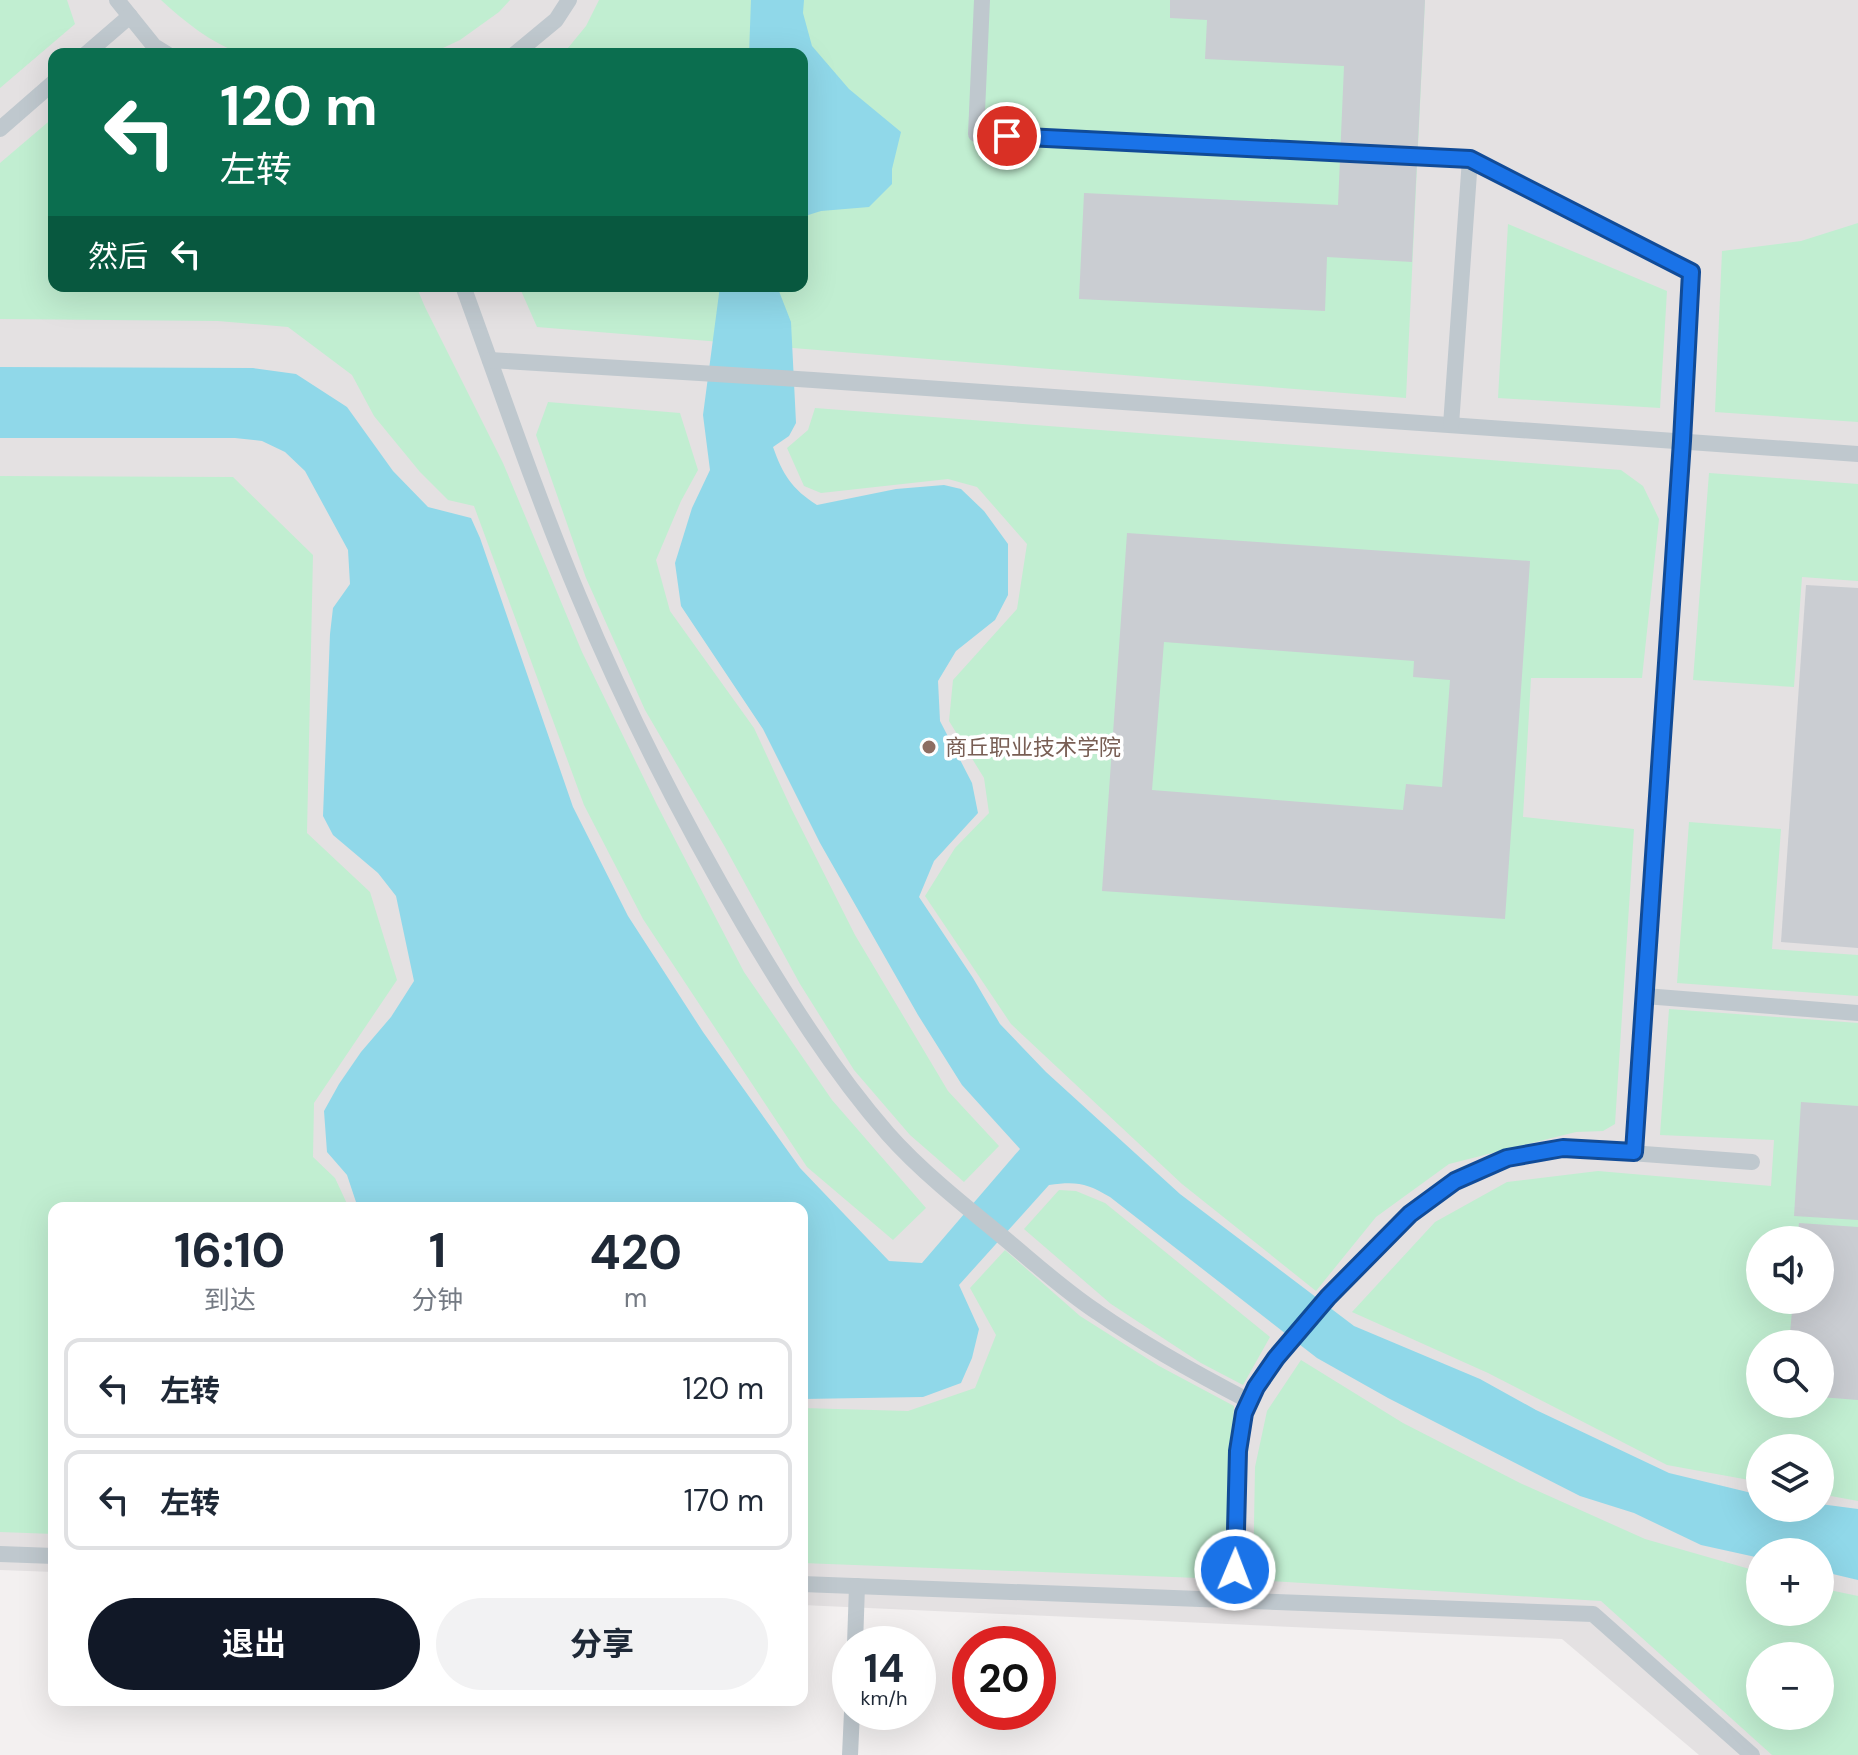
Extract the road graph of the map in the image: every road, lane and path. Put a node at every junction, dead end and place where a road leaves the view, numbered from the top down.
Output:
1 (117, 0) edge
2 (569, 0) edge
3 (982, 0) edge
4 (130, 16) junction
5 (93, 48) edge
6 (157, 48) edge
7 (522, 48) edge
8 (48, 87) edge
9 (0, 129) edge
10 (1470, 159) junction
11 (465, 292) edge
12 (490, 360) junction
13 (1451, 425) junction
14 (1682, 441) junction
15 (1858, 454) edge
16 (1645, 996) junction
17 (1858, 1013) edge
18 (1634, 1152) junction
19 (1752, 1162) dead end
20 (1249, 1401) junction
21 (0, 1554) edge
22 (48, 1556) edge
23 (808, 1584) edge
24 (857, 1586) junction
25 (1235, 1600) junction
26 (856, 1626) edge
27 (851, 1730) edge
28 (850, 1755) edge
29 (1752, 1755) edge

1 - 4 lane
2 - 7 lane
3 - 10 lane
4 - 5 lane
4 - 6 lane
8 - 9 lane
10 - 13 lane
10 - 14 lane
11 - 12 lane
12 - 13 lane
12 - 20 lane
13 - 14 lane
14 - 15 lane
14 - 16 lane
16 - 17 lane
16 - 18 lane
18 - 19 lane
18 - 20 lane
20 - 25 lane
21 - 22 lane
23 - 24 lane
24 - 25 lane
24 - 26 lane
25 - 29 lane
27 - 28 lane

